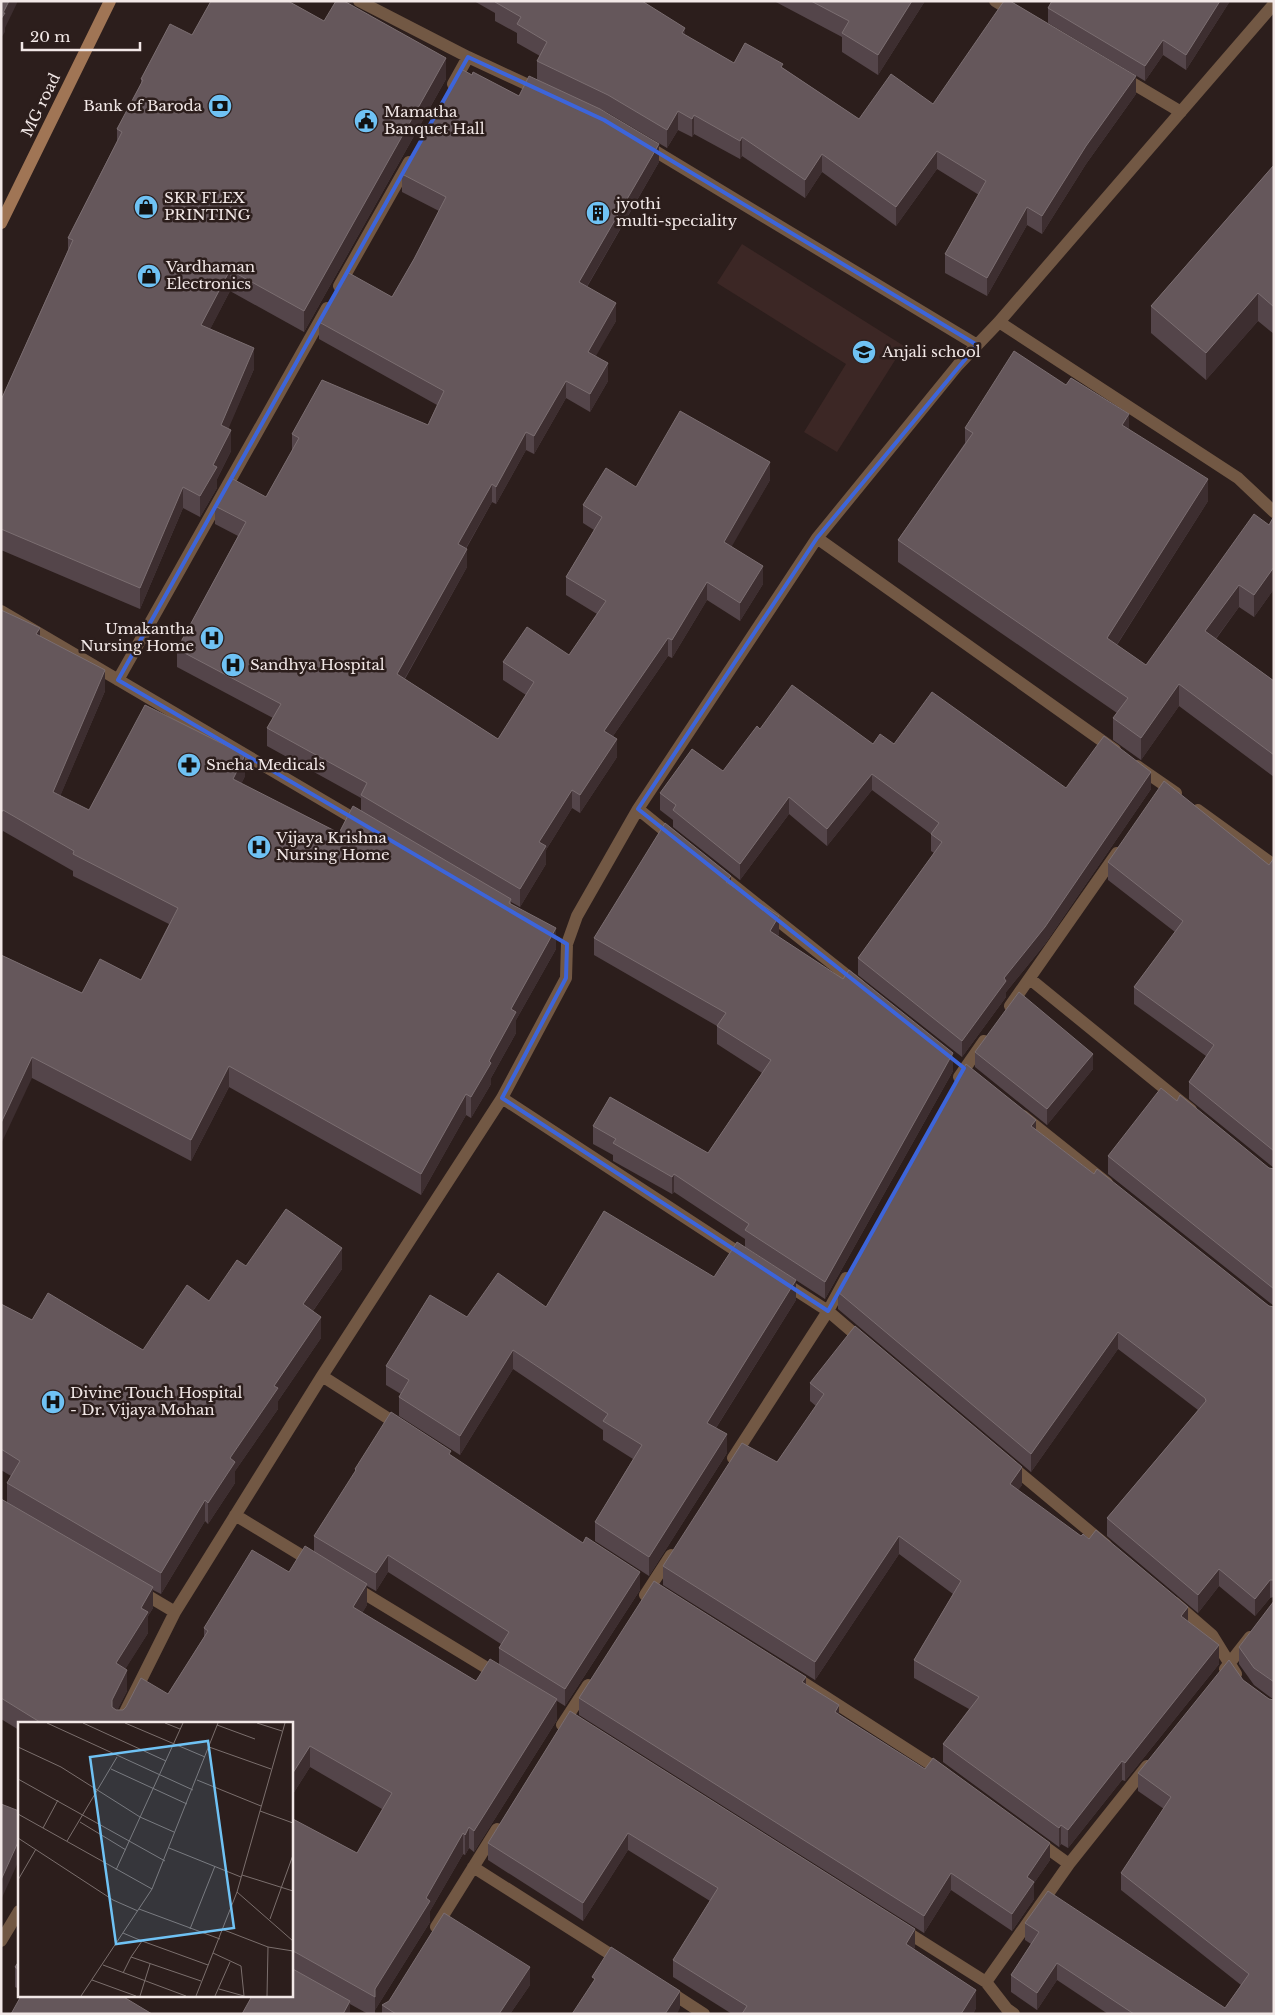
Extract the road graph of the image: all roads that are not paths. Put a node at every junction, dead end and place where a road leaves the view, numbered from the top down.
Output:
1 (110, 1) edge
2 (359, 1) edge
3 (995, 1) edge
4 (1274, 4) edge
5 (1029, 21) edge
6 (468, 57) junction
7 (1113, 72) edge
8 (448, 92) edge
9 (550, 95) edge
10 (1181, 112) junction
11 (638, 141) edge
12 (414, 152) edge
13 (1, 223) edge
14 (998, 322) junction
15 (977, 345) junction
16 (1274, 512) edge
17 (818, 538) junction
18 (1, 610) edge
19 (118, 680) junction
20 (638, 810) junction
21 (372, 830) edge
22 (1125, 841) edge
23 (684, 846) edge
24 (1274, 864) edge
25 (708, 865) edge
26 (1030, 979) junction
27 (870, 994) edge
28 (1002, 1016) edge
29 (991, 1031) edge
30 (954, 1086) edge
31 (502, 1098) junction
32 (1010, 1106) edge
33 (1198, 1116) edge
34 (1119, 1193) edge
35 (852, 1268) edge
36 (828, 1311) junction
37 (873, 1349) edge
38 (322, 1376) junction
39 (413, 1434) edge
40 (1001, 1457) edge
41 (728, 1467) edge
42 (235, 1514) junction
43 (676, 1547) edge
44 (1114, 1552) edge
45 (126, 1583) edge
46 (1166, 1597) edge
47 (640, 1603) edge
48 (175, 1612) junction
49 (1257, 1627) edge
50 (1229, 1664) junction
51 (593, 1676) edge
52 (794, 1677) edge
53 (1217, 1679) edge
54 (508, 1681) edge
55 (1244, 1684) edge
56 (120, 1722) edge
57 (558, 1733) edge
58 (1155, 1756) edge
59 (952, 1778) edge
60 (503, 1819) edge
61 (1030, 1836) edge
62 (1069, 1864) junction
63 (473, 1866) junction
64 (18, 1913) edge
65 (894, 1924) edge
66 (428, 1940) edge
67 (1, 1941) edge
68 (630, 1966) edge
69 (654, 1982) edge
70 (986, 1982) junction
71 (704, 2014) edge
72 (1014, 2014) edge

1 - 13 main road, MG road
2 - 6 street
3 - 5 street
4 - 10 street
6 - 8 street
6 - 9 street
7 - 10 street
10 - 14 street
11 - 15 street
12 - 19 street
14 - 15 street
14 - 16 street
15 - 17 street
17 - 20 street
17 - 24 street
18 - 19 street
19 - 21 street
20 - 23 street
20 - 31 street
22 - 26 street
25 - 27 street
26 - 28 street
26 - 33 street
29 - 30 street
31 - 36 street
31 - 38 street
32 - 34 street
35 - 36 street
36 - 37 street
36 - 41 street
38 - 39 street
38 - 42 street
40 - 44 street
42 - 48 street
42 - 54 street
43 - 47 street
45 - 48 street
46 - 50 street
48 - 56 street
49 - 50 street
50 - 53 street
50 - 55 street
51 - 57 street
52 - 59 street
58 - 62 street
60 - 63 street
61 - 62 street
62 - 70 street
63 - 66 street
63 - 68 street
64 - 67 street
65 - 70 street
69 - 71 street
70 - 72 street

